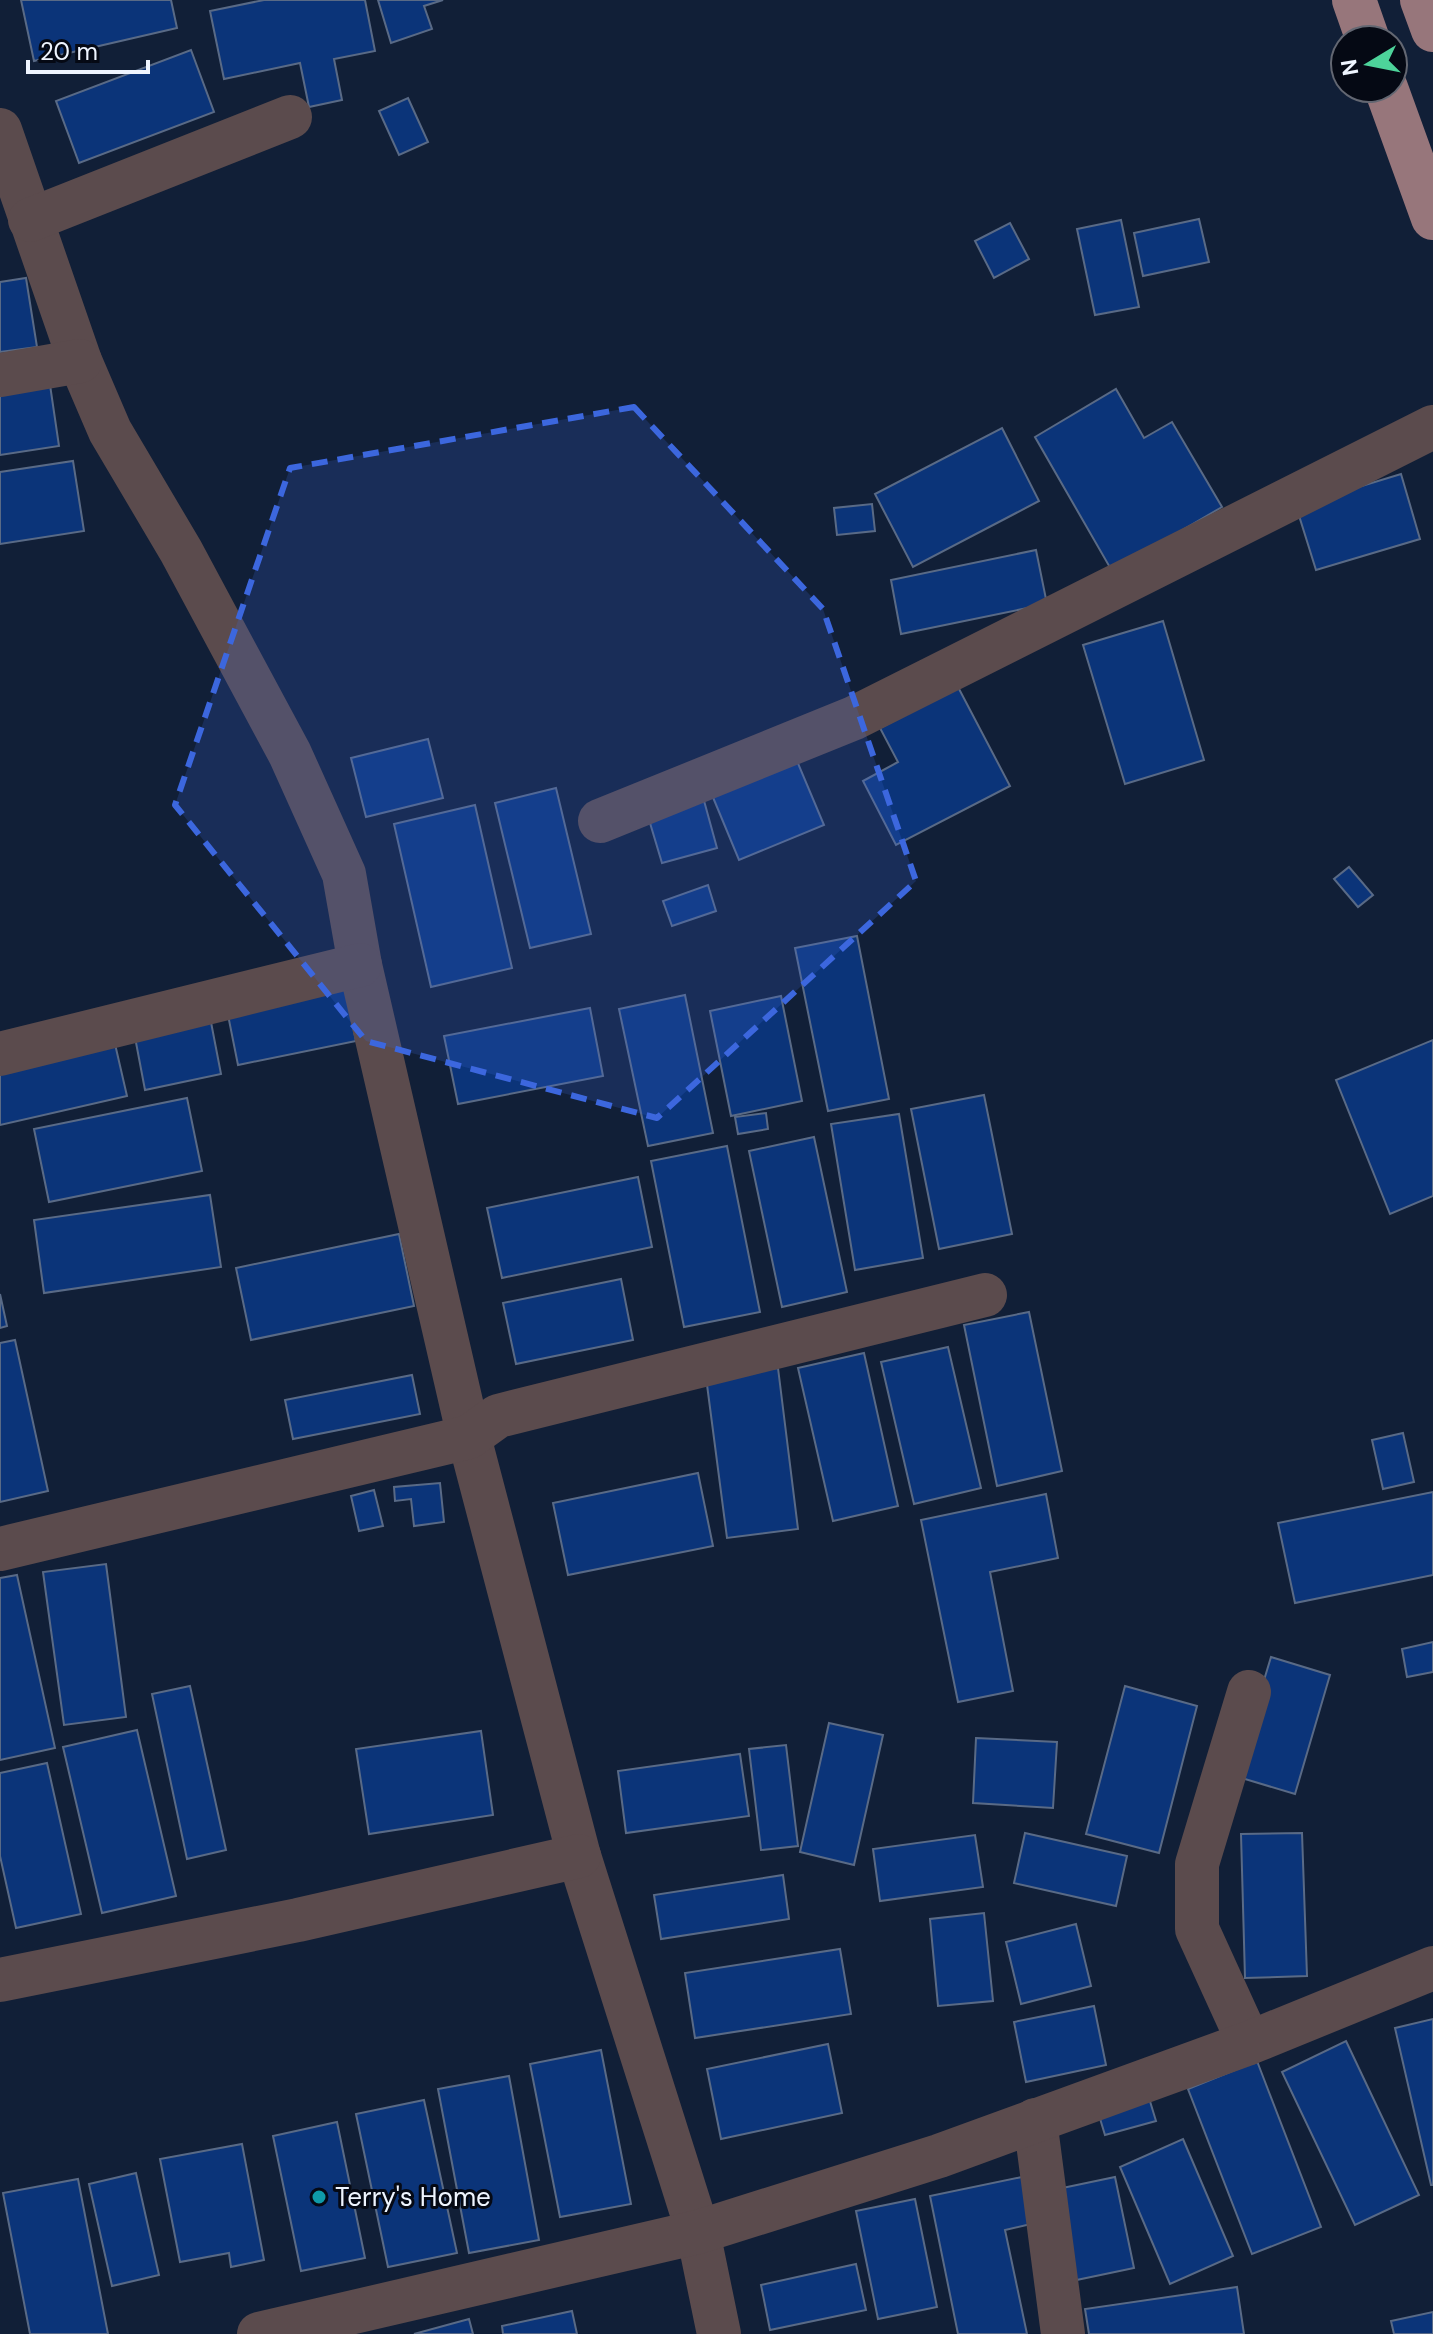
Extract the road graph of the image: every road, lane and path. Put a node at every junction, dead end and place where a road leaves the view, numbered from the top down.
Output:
1 (1354, 0) edge
2 (1422, 0) edge
3 (1362, 24) edge
4 (1433, 30) edge
5 (1392, 104) edge
6 (290, 117) dead end
7 (0, 130) edge
8 (1433, 218) edge
9 (30, 220) junction
10 (80, 361) junction
11 (0, 375) edge
12 (1433, 427) edge
13 (600, 821) dead end
14 (360, 965) junction
15 (0, 1054) edge
16 (985, 1295) dead end
17 (469, 1437) junction
18 (0, 1549) edge
19 (1249, 1692) dead end
20 (579, 1856) junction
21 (1433, 1968) edge
22 (0, 1980) edge
23 (1249, 2043) junction
24 (1035, 2120) junction
25 (698, 2232) junction
26 (259, 2334) edge
27 (719, 2334) edge
28 (1063, 2334) edge

1 - 3 main road
2 - 4 main road
5 - 8 main road
6 - 9 street
7 - 9 street
9 - 10 street
10 - 11 street
10 - 14 street
12 - 13 street
14 - 15 street
14 - 17 street
16 - 17 street
17 - 18 street
17 - 20 street
19 - 23 street
20 - 22 street
20 - 25 street
21 - 23 street
23 - 24 street
24 - 25 street
24 - 28 street
25 - 26 street
25 - 27 street

